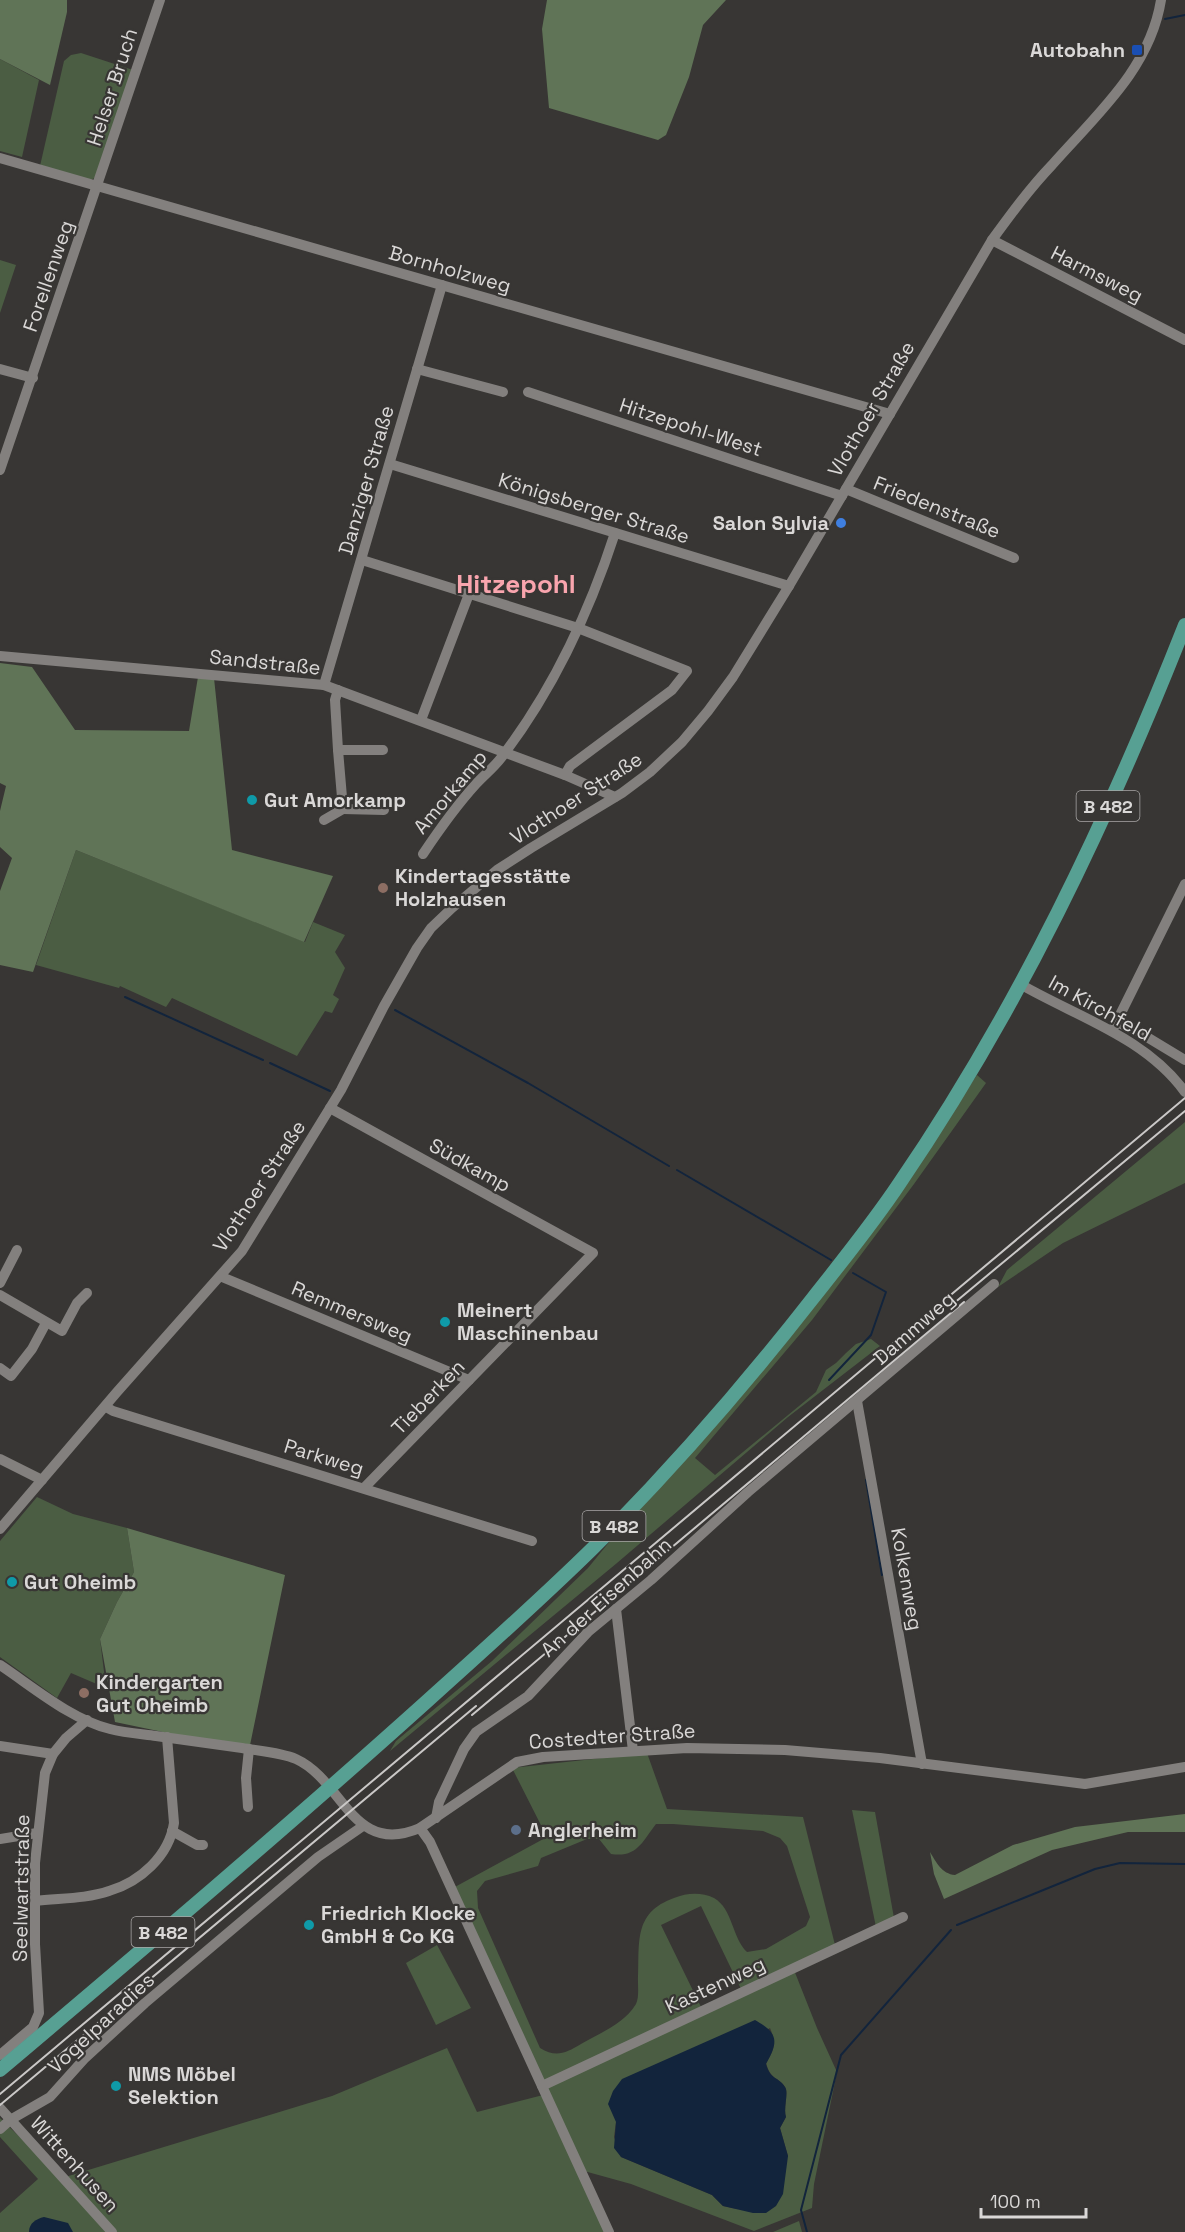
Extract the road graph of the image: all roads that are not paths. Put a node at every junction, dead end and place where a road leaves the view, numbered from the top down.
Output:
1 (160, 0) edge
2 (1157, 1) edge
3 (0, 158) edge
4 (98, 186) junction
5 (992, 240) junction
6 (442, 285) junction
7 (1185, 340) edge
8 (0, 369) edge
9 (417, 369) junction
10 (33, 378) junction
11 (503, 392) dead end
12 (528, 392) dead end
13 (890, 414) junction
14 (390, 464) junction
15 (0, 470) edge
16 (844, 492) junction
17 (615, 533) junction
18 (1014, 558) dead end
19 (362, 560) junction
20 (789, 586) junction
21 (469, 594) junction
22 (1185, 625) edge
23 (578, 627) junction
24 (0, 656) edge
25 (324, 685) junction
26 (338, 690) junction
27 (421, 720) junction
28 (338, 750) junction
29 (383, 750) dead end
30 (506, 752) junction
31 (565, 775) junction
32 (615, 797) junction
33 (343, 809) junction
34 (384, 810) dead end
35 (324, 820) dead end
36 (423, 854) dead end
37 (1185, 884) edge
38 (1020, 984) junction
39 (1114, 1027) junction
40 (1185, 1060) edge
41 (1185, 1092) edge
42 (330, 1108) junction
43 (16, 1250) dead end
44 (593, 1253) joint
45 (222, 1277) junction
46 (0, 1283) edge
47 (994, 1284) dead end
48 (87, 1293) dead end
49 (0, 1294) edge
50 (46, 1323) junction
51 (0, 1368) edge
52 (469, 1380) junction
53 (858, 1401) junction
54 (106, 1407) junction
55 (0, 1459) edge
56 (42, 1480) junction
57 (363, 1488) junction
58 (0, 1529) edge
59 (532, 1541) dead end
60 (616, 1609) junction
61 (0, 1665) edge
62 (87, 1720) junction
63 (167, 1737) junction
64 (0, 1746) edge
65 (249, 1749) junction
66 (633, 1751) junction
67 (53, 1754) junction
68 (922, 1764) junction
69 (1185, 1767) edge
70 (248, 1807) dead end
71 (436, 1818) junction
72 (363, 1826) junction
73 (420, 1828) junction
74 (172, 1831) junction
75 (37, 1833) junction
76 (0, 1839) edge
77 (203, 1845) dead end
78 (34, 1901) junction
79 (903, 1917) dead end
80 (0, 2055) edge
81 (0, 2070) edge
82 (542, 2086) junction
83 (0, 2108) edge
84 (10, 2120) junction
85 (0, 2129) edge
86 (112, 2232) edge
87 (609, 2232) edge

1 - 4 street, Helser Bruch
2 - 5 street, Vlothoer Straße
3 - 4 street, Bornholzweg
4 - 6 street, Bornholzweg
4 - 10 street, Forellenweg
5 - 7 street, Harmsweg
5 - 13 street, Vlothoer Straße
6 - 9 street, Danziger Straße
6 - 13 street, Bornholzweg
8 - 10 street
9 - 11 street
9 - 14 street, Danziger Straße
10 - 15 street, Forellenweg
12 - 16 street, Hitzepohl-West
13 - 16 street, Vlothoer Straße
14 - 17 street, Königsberger Straße
14 - 19 street, Danziger Straße
16 - 18 street, Friedenstraße
16 - 20 street, Vlothoer Straße
17 - 20 street, Königsberger Straße
17 - 23 street, Amorkamp
19 - 21 street
19 - 25 street, Danziger Straße
20 - 32 street, Vlothoer Straße
21 - 23 street
21 - 27 street
22 - 38 main road, B 482
23 - 30 street, Amorkamp
23 - 31 street
24 - 25 street, Sandstraße
25 - 26 street, Sandstraße
26 - 27 street, Sandstraße
26 - 28 street
27 - 30 street, Sandstraße
28 - 29 street
28 - 33 street
30 - 31 street, Sandstraße
30 - 36 street, Amorkamp
31 - 32 street, Sandstraße
32 - 42 street, Vlothoer Straße
33 - 34 street
33 - 35 street
37 - 39 street
38 - 39 street, Im Kirchfeld
38 - 81 main road, B 482
39 - 40 street
39 - 41 street, Im Kirchfeld
42 - 44 street, Südkamp
42 - 45 street, Vlothoer Straße
43 - 46 street
44 - 52 street, Tieberken
45 - 52 street, Remmersweg
45 - 54 street, Vlothoer Straße
47 - 53 street, Dammweg
48 - 50 street
49 - 50 street
50 - 51 street
52 - 57 street, Tieberken
53 - 60 street, An der Eisenbahn
53 - 68 street, Kolkenweg
54 - 56 street, Vlothoer Straße
54 - 57 street, Parkweg
55 - 56 street
56 - 58 street, Vlothoer Straße
57 - 59 street, Parkweg
60 - 66 street
60 - 71 street, An der Eisenbahn
61 - 62 street
62 - 63 street
62 - 67 street, Seelwartstraße
63 - 65 street
63 - 74 street
64 - 67 street
65 - 70 street
65 - 72 street
66 - 68 street, Costedter Straße
66 - 71 street, Costedter Straße
67 - 75 street, Seelwartstraße
68 - 69 street, Costedter Straße
71 - 73 street, Costedter Straße
72 - 73 street, Costedter Straße
72 - 84 street, Vogelparadies
73 - 82 street
74 - 77 street
74 - 78 street
75 - 76 street
75 - 78 street, Seelwartstraße
78 - 80 street, Seelwartstraße
79 - 82 street, Kastenweg
82 - 87 street
83 - 84 street, Wittenhusen
84 - 85 street, Vogelparadies
84 - 86 street, Wittenhusen

